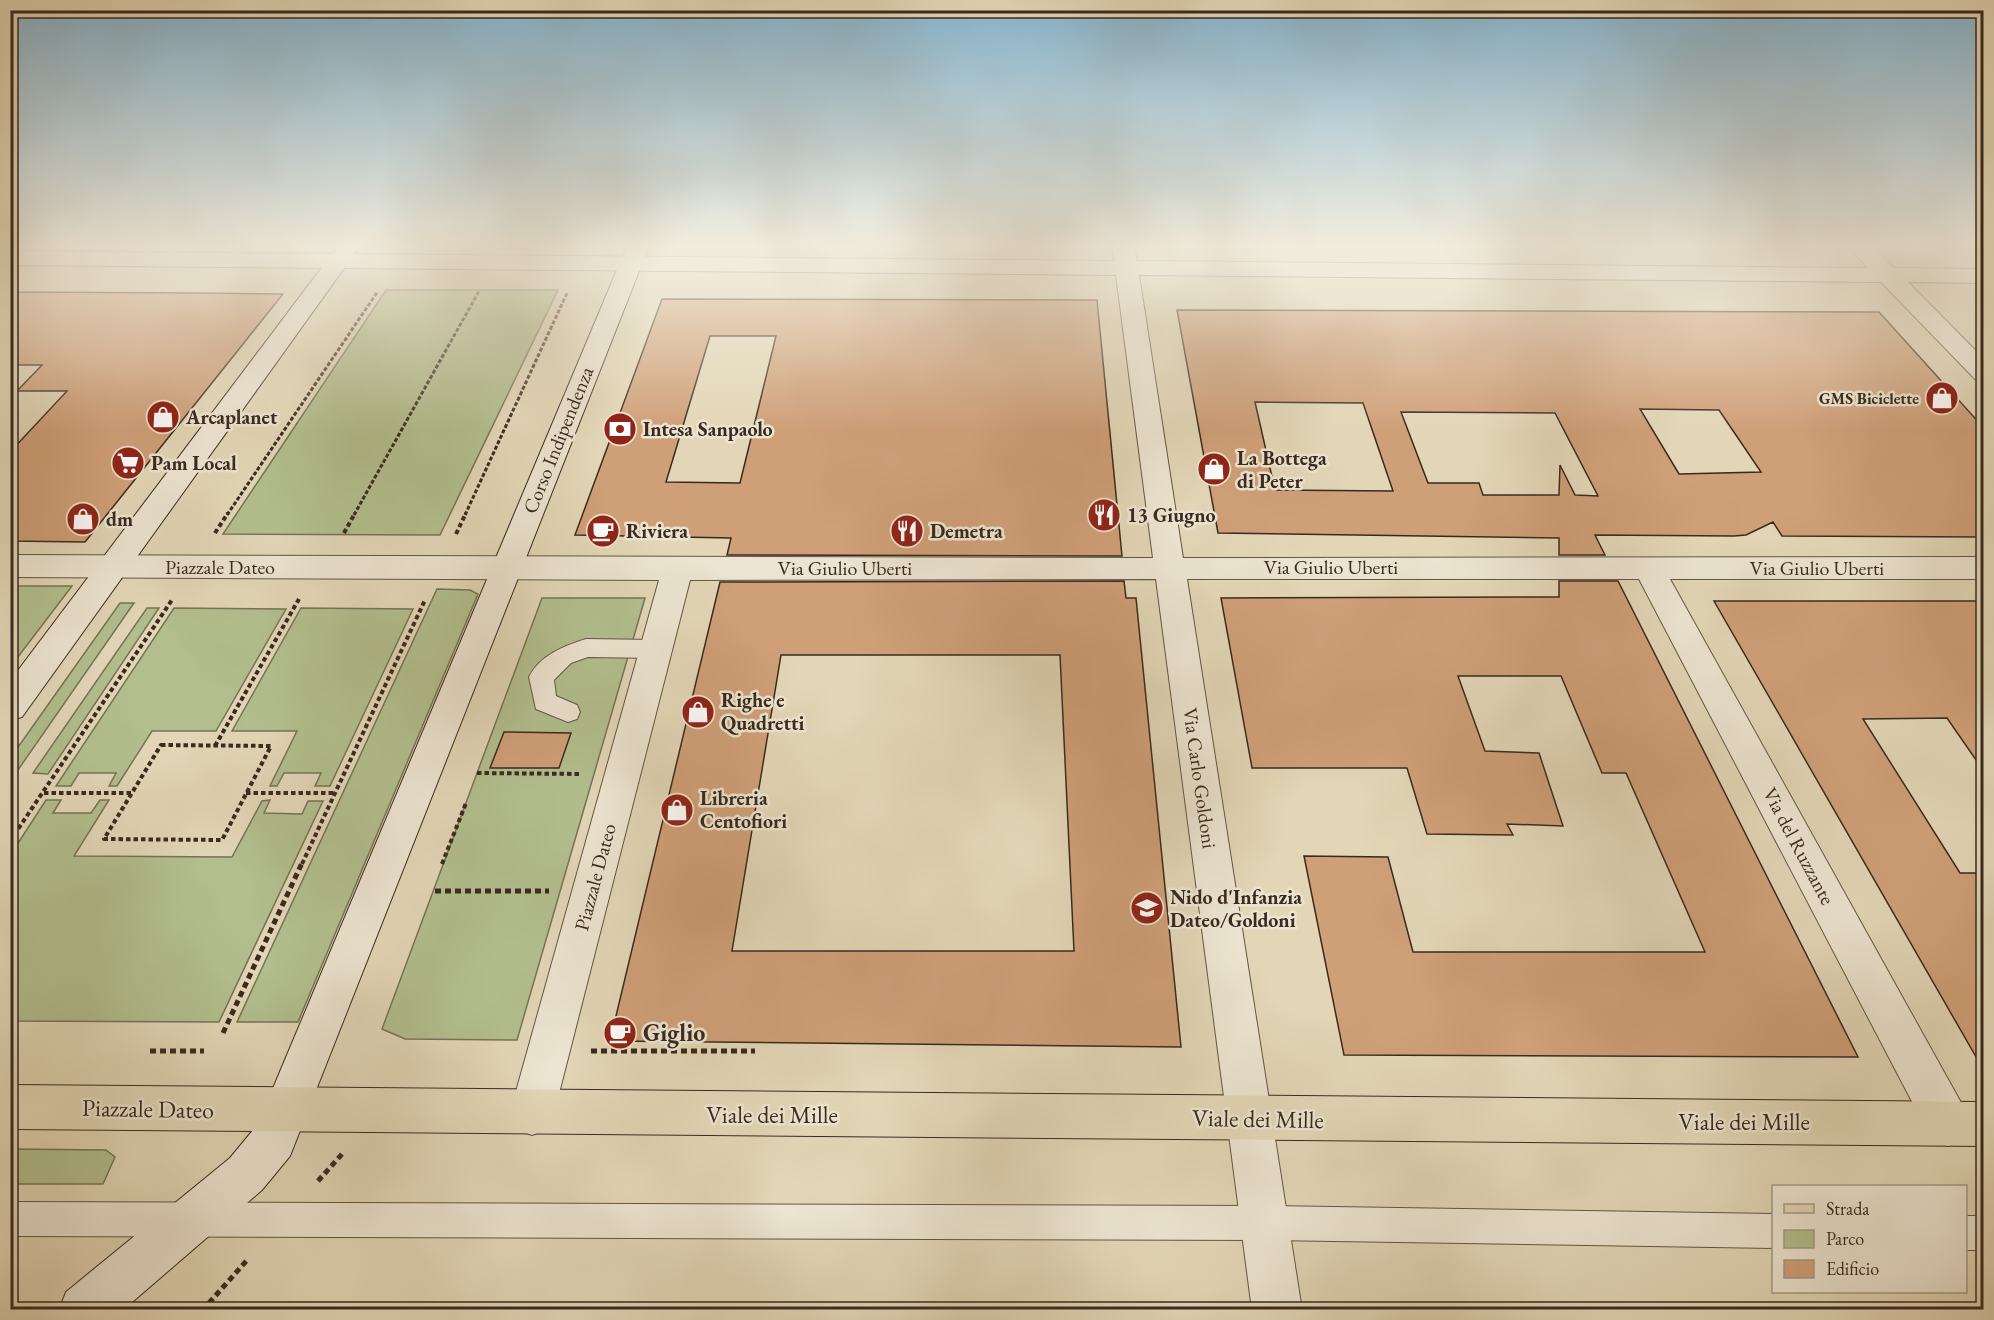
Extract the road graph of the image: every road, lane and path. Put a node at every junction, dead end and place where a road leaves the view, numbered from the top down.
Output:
1 (303, 308) edge
2 (366, 308) edge
3 (469, 308) edge
4 (561, 308) edge
5 (613, 308) edge
6 (1132, 308) edge
7 (1919, 308) edge
8 (1983, 374) edge
9 (209, 543) dead end
10 (452, 544) dead end
11 (10, 566) edge
12 (114, 566) junction
13 (317, 567) junction
14 (1170, 567) junction
15 (678, 568) junction
16 (1649, 568) junction
17 (1983, 568) edge
18 (507, 569) junction
19 (175, 596) dead end
20 (423, 603) dead end
21 (656, 649) junction
22 (10, 707) edge
23 (568, 712) dead end
24 (215, 746) junction
25 (477, 773) dead end
26 (582, 774) dead end
27 (43, 793) junction
28 (132, 793) junction
29 (246, 793) junction
30 (334, 794) junction
31 (466, 803) dead end
32 (10, 841) edge
33 (442, 865) dead end
34 (435, 891) dead end
35 (560, 891) dead end
36 (223, 1033) dead end
37 (589, 1050) dead end
38 (150, 1051) dead end
39 (204, 1051) dead end
40 (755, 1052) dead end
41 (10, 1107) edge
42 (286, 1111) junction
43 (532, 1113) junction
44 (1250, 1118) junction
45 (1966, 1124) edge
46 (349, 1148) dead end
47 (316, 1183) dead end
48 (10, 1219) edge
49 (191, 1221) junction
50 (1265, 1223) junction
51 (1772, 1230) edge
52 (1967, 1233) edge
53 (1983, 1233) edge
54 (249, 1258) dead end
55 (209, 1303) dead end
56 (84, 1310) edge
57 (1277, 1310) edge

1 - 12 street
2 - 9 path
3 - 13 path
4 - 10 path
5 - 18 street, Corso Indipendenza
6 - 14 street, Via Carlo Goldoni
7 - 8 street
11 - 12 street, Piazzale Dateo
12 - 13 street, Piazzale Dateo
12 - 22 street
13 - 18 street, Piazzale Dateo
13 - 24 path
14 - 15 street, Via Giulio Uberti
14 - 16 street, Via Giulio Uberti
14 - 44 street, Via Carlo Goldoni
15 - 18 street, Piazzale Dateo
15 - 21 street, Piazzale Dateo
16 - 17 street, Via Giulio Uberti
16 - 45 street, Via del Ruzzante
18 - 42 street
19 - 27 path
20 - 30 path
21 - 23 lane
21 - 43 street, Piazzale Dateo
24 - 28 path
24 - 29 path
25 - 26 path
27 - 28 path
27 - 32 path
28 - 29 path
29 - 30 path
30 - 36 path
31 - 33 path
34 - 35 path
37 - 40 path
38 - 39 path
41 - 42 main road, Piazzale Dateo
42 - 43 main road, Piazzale Dateo
42 - 49 street
43 - 44 main road, Viale dei Mille
44 - 45 main road, Viale dei Mille
44 - 50 street, Via Carlo Goldoni
46 - 47 path
48 - 49 lane
49 - 50 lane
49 - 56 street
50 - 51 lane
50 - 57 street, Via Carlo Goldoni
52 - 53 lane
54 - 55 path

